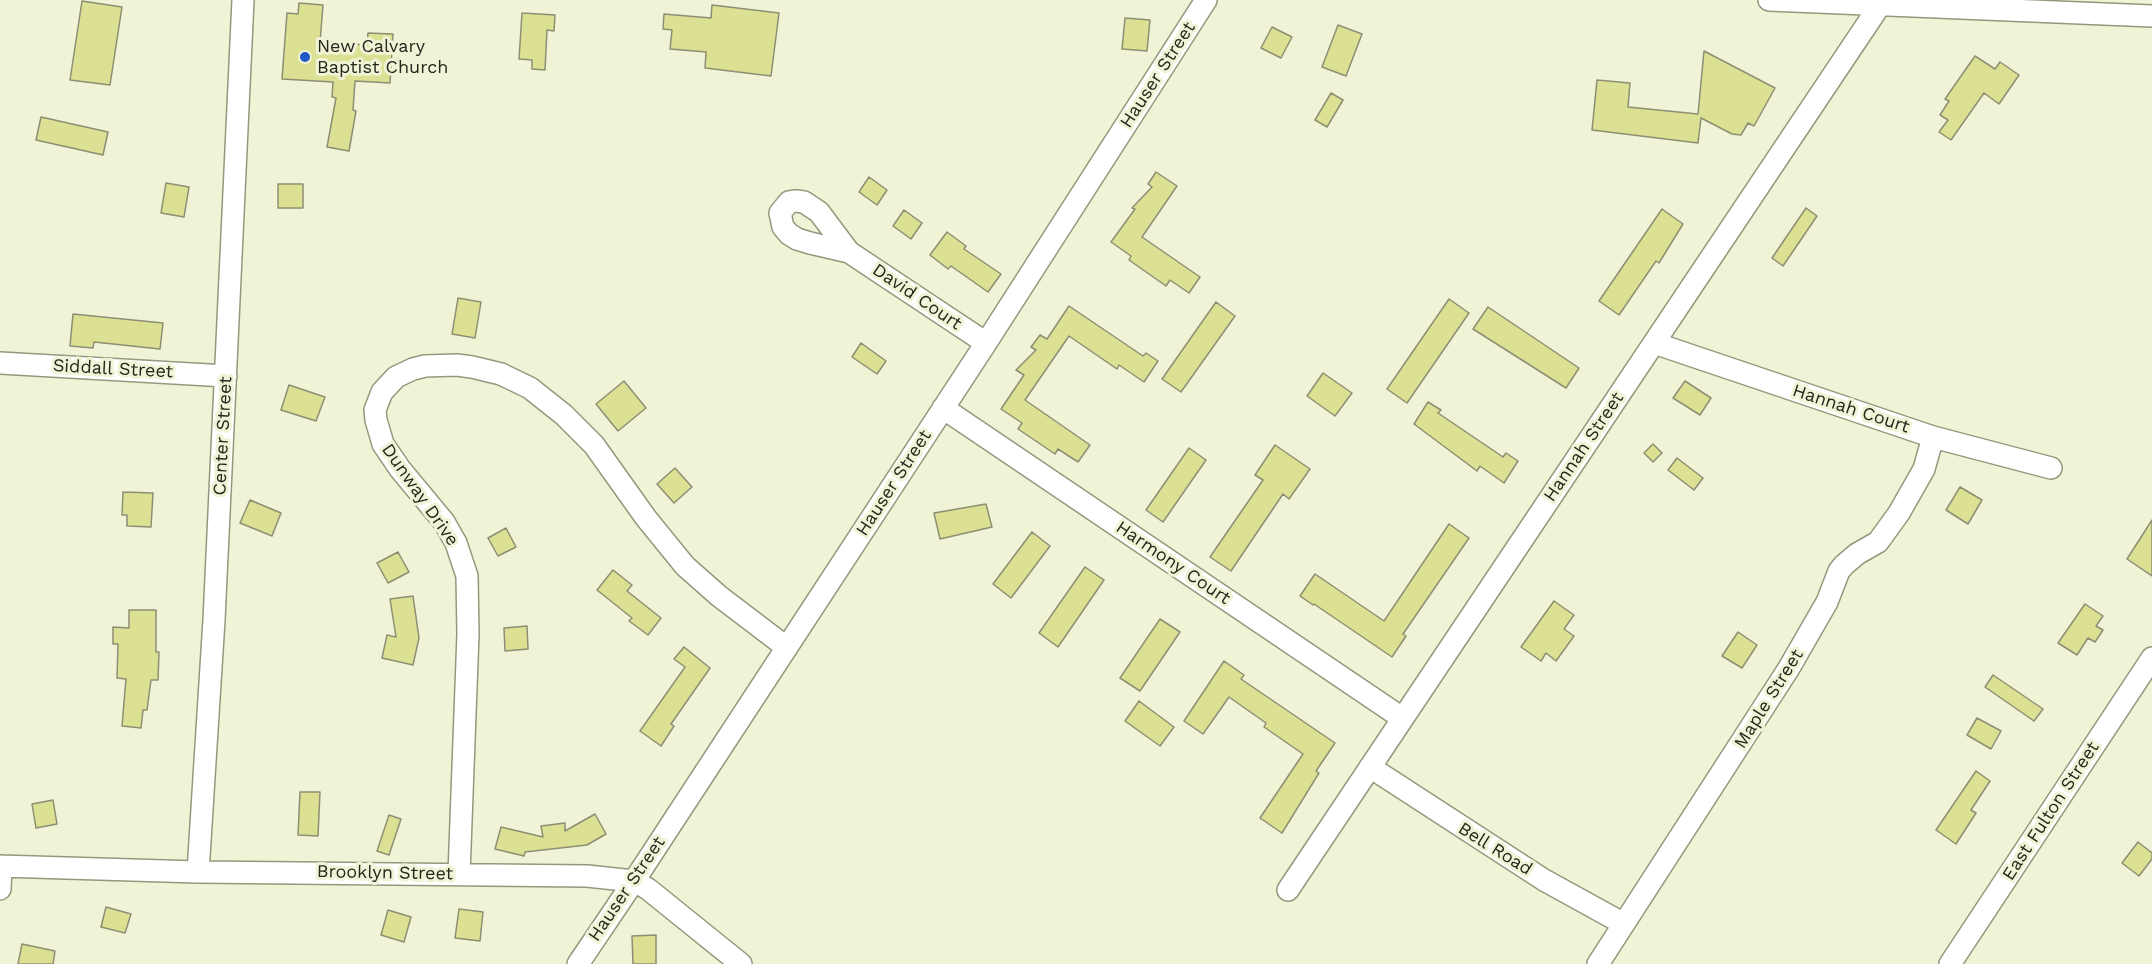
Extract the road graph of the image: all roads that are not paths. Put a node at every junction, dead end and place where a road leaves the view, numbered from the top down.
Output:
1 (243, 0) edge
2 (1206, 0) edge
3 (1769, 0) edge
4 (1880, 2) edge
5 (2152, 16) edge
6 (849, 252) dead end
7 (986, 343) junction
8 (1654, 343) junction
9 (0, 363) edge
10 (226, 376) junction
11 (943, 408) junction
12 (1933, 437) junction
13 (2050, 468) dead end
14 (786, 647) junction
15 (2152, 658) edge
16 (1402, 718) junction
17 (1370, 767) junction
18 (1, 866) edge
19 (198, 872) junction
20 (459, 874) junction
21 (634, 881) junction
22 (0, 890) edge
23 (1288, 890) dead end
24 (1624, 924) junction
25 (578, 964) edge
26 (741, 964) edge
27 (1598, 964) edge
28 (1950, 964) edge

1 - 10 street, Center Street
2 - 7 street, Hauser Street
3 - 4 street
4 - 5 street
4 - 8 street, Hannah Street
6 - 7 street, David Court
7 - 11 street, Hauser Street
8 - 12 street, Hannah Court
8 - 16 street, Hannah Street
9 - 10 street, Siddall Street
10 - 19 street, Center Street
11 - 14 street, Hauser Street
11 - 16 street, Harmony Court
12 - 13 street, Hannah Court
12 - 24 street, Maple Street
14 - 20 street, Dunway Drive
14 - 21 street, Hauser Street
15 - 28 street, East Fulton Street
16 - 17 street, Hannah Street
17 - 23 street, Hannah Street
17 - 24 street, Bell Road
18 - 19 street, Brooklyn Street
18 - 22 street
19 - 20 street, Brooklyn Street
20 - 21 street, Brooklyn Street
21 - 25 street, Hauser Street
21 - 26 street, Brooklyn Street
24 - 27 street, Maple Street

